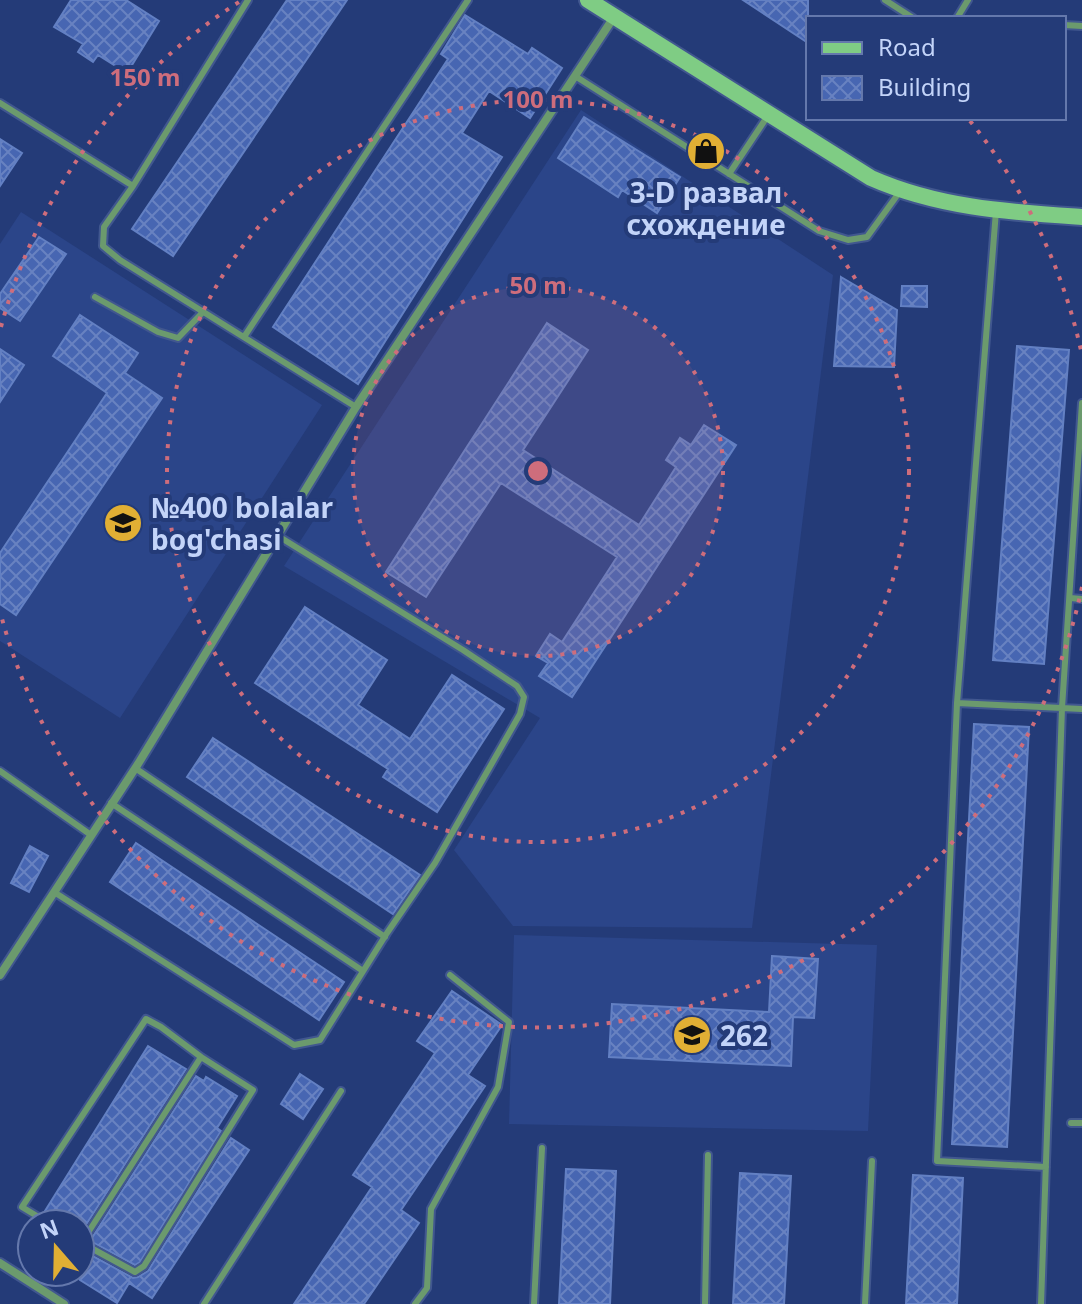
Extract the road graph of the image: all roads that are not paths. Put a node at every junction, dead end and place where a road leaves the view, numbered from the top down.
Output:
1 (468, 0) edge
2 (885, 0) edge
3 (244, 1) edge
4 (603, 7) edge
5 (910, 16) edge
6 (575, 76) junction
7 (0, 103) edge
8 (769, 114) junction
9 (729, 174) junction
10 (133, 186) junction
11 (901, 190) junction
12 (996, 211) junction
13 (1082, 217) edge
14 (95, 297) dead end
15 (203, 312) junction
16 (244, 337) junction
17 (1082, 403) edge
18 (356, 407) junction
19 (1081, 447) edge
20 (278, 536) junction
21 (1070, 598) junction
22 (1082, 599) edge
23 (957, 703) junction
24 (1062, 708) junction
25 (1082, 709) edge
26 (135, 768) junction
27 (0, 771) edge
28 (111, 803) junction
29 (91, 835) junction
30 (54, 892) junction
31 (385, 937) junction
32 (363, 971) junction
33 (0, 975) edge
34 (450, 975) dead end
35 (201, 1057) junction
36 (341, 1091) dead end
37 (1071, 1123) dead end
38 (1082, 1123) edge
39 (542, 1148) dead end
40 (708, 1155) dead end
41 (872, 1161) dead end
42 (1046, 1167) junction
43 (24, 1208) edge
44 (96, 1219) edge
45 (96, 1250) edge
46 (0, 1263) edge
47 (64, 1304) edge
48 (204, 1304) edge
49 (415, 1304) edge
50 (534, 1304) edge
51 (705, 1304) edge
52 (865, 1304) edge
53 (1041, 1304) edge

1 - 16 lane
2 - 5 lane
3 - 10 lane
4 - 6 street
4 - 8 main road
6 - 9 lane
6 - 18 street
7 - 10 lane
8 - 9 lane
8 - 11 main road
9 - 11 lane
10 - 15 lane
11 - 12 main road
12 - 13 main road
12 - 23 lane
14 - 15 lane
15 - 16 lane
16 - 18 lane
17 - 19 lane
18 - 20 street
19 - 21 lane
20 - 26 street
20 - 31 lane
21 - 22 lane
21 - 24 lane
23 - 24 lane
23 - 42 lane
24 - 25 lane
24 - 42 lane
26 - 28 street
26 - 31 lane
27 - 29 lane
28 - 29 street
28 - 32 lane
29 - 30 street
30 - 32 lane
30 - 33 street
31 - 32 lane
34 - 49 lane
35 - 43 lane
35 - 44 lane
35 - 45 lane
36 - 48 lane
37 - 38 lane
39 - 50 lane
40 - 51 lane
41 - 52 lane
42 - 53 lane
46 - 47 street

